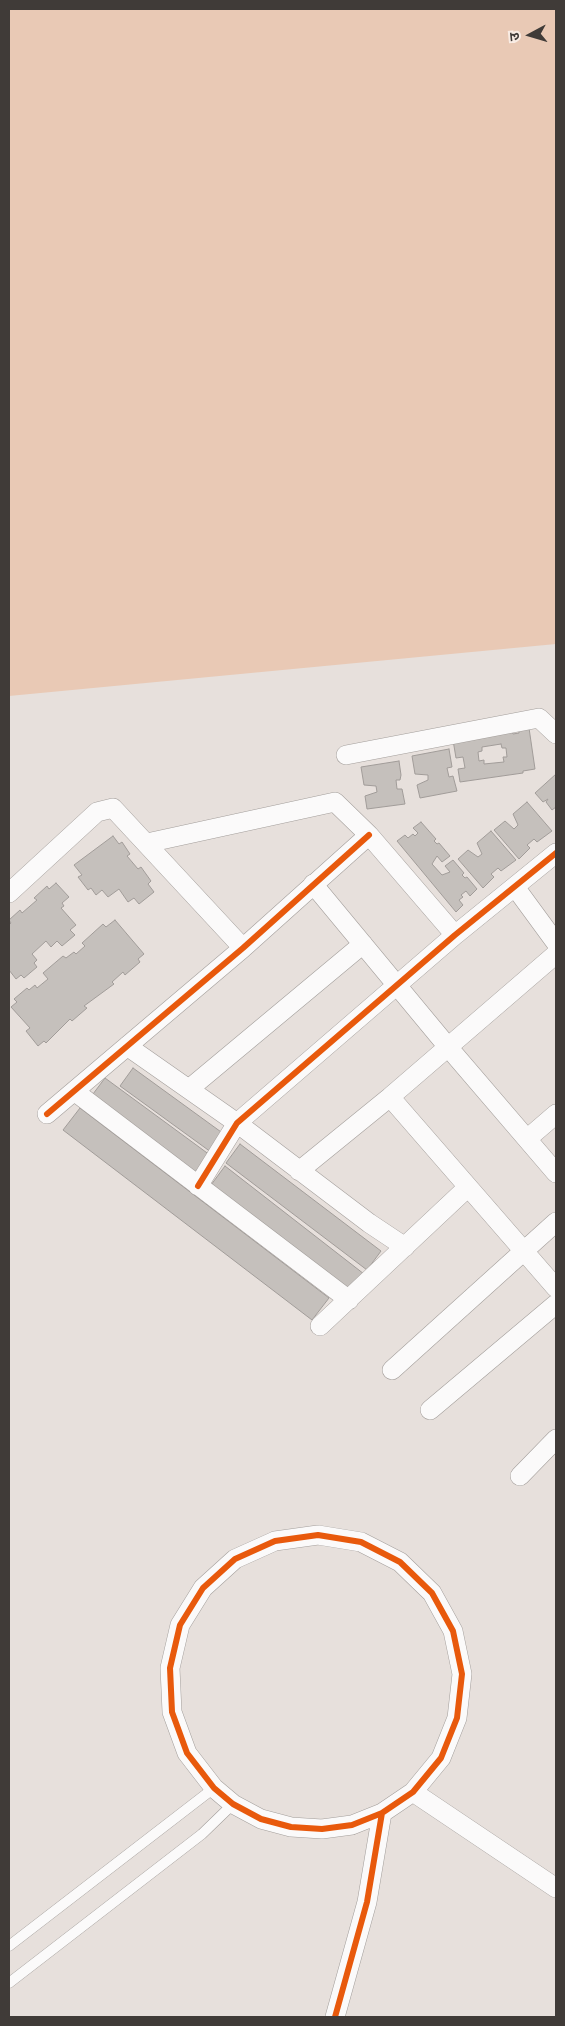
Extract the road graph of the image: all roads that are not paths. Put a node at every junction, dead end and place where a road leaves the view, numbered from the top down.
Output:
1 (556, 734) edge
2 (346, 755) dead end
3 (369, 834) junction
4 (147, 843) junction
5 (556, 853) edge
6 (313, 884) junction
7 (515, 887) junction
8 (9, 893) edge
9 (455, 936) junction
10 (556, 943) edge
11 (363, 944) junction
12 (243, 948) junction
13 (556, 954) edge
14 (398, 986) junction
15 (127, 1046) junction
16 (448, 1047) junction
17 (189, 1090) junction
18 (74, 1091) junction
19 (390, 1097) junction
20 (47, 1114) dead end
21 (556, 1114) edge
22 (237, 1123) junction
23 (527, 1139) junction
24 (299, 1171) junction
25 (556, 1173) edge
26 (198, 1186) junction
27 (468, 1188) junction
28 (556, 1222) edge
29 (405, 1247) junction
30 (523, 1251) junction
31 (556, 1288) edge
32 (349, 1300) junction
33 (556, 1304) edge
34 (320, 1326) dead end
35 (392, 1370) dead end
36 (430, 1410) dead end
37 (556, 1439) edge
38 (520, 1476) dead end
39 (214, 1788) junction
40 (413, 1792) junction
41 (233, 1804) junction
42 (382, 1813) junction
43 (556, 1888) edge
44 (9, 1946) edge
45 (9, 1983) edge
46 (335, 2017) edge

1 - 2 street
3 - 4 street
3 - 6 street
3 - 9 street
4 - 8 street
4 - 12 street
5 - 7 street
6 - 11 street
6 - 12 street
7 - 9 street
7 - 10 street
9 - 14 street
11 - 14 street
11 - 17 street
12 - 15 street
13 - 16 street
14 - 16 street
14 - 22 street
15 - 17 street
15 - 18 street
16 - 19 street
16 - 23 street
17 - 22 street
18 - 20 street
18 - 26 street
19 - 24 street
19 - 27 street
21 - 23 street
22 - 24 street
22 - 26 street
23 - 25 street
24 - 29 street
26 - 32 street
27 - 29 street
27 - 30 street
28 - 30 street
29 - 32 street
30 - 31 street
30 - 35 street
32 - 34 street
33 - 36 street
37 - 38 street
39 - 40 street
39 - 41 street
39 - 44 lane
40 - 42 street
40 - 43 street
41 - 42 street
41 - 45 lane
42 - 46 street

